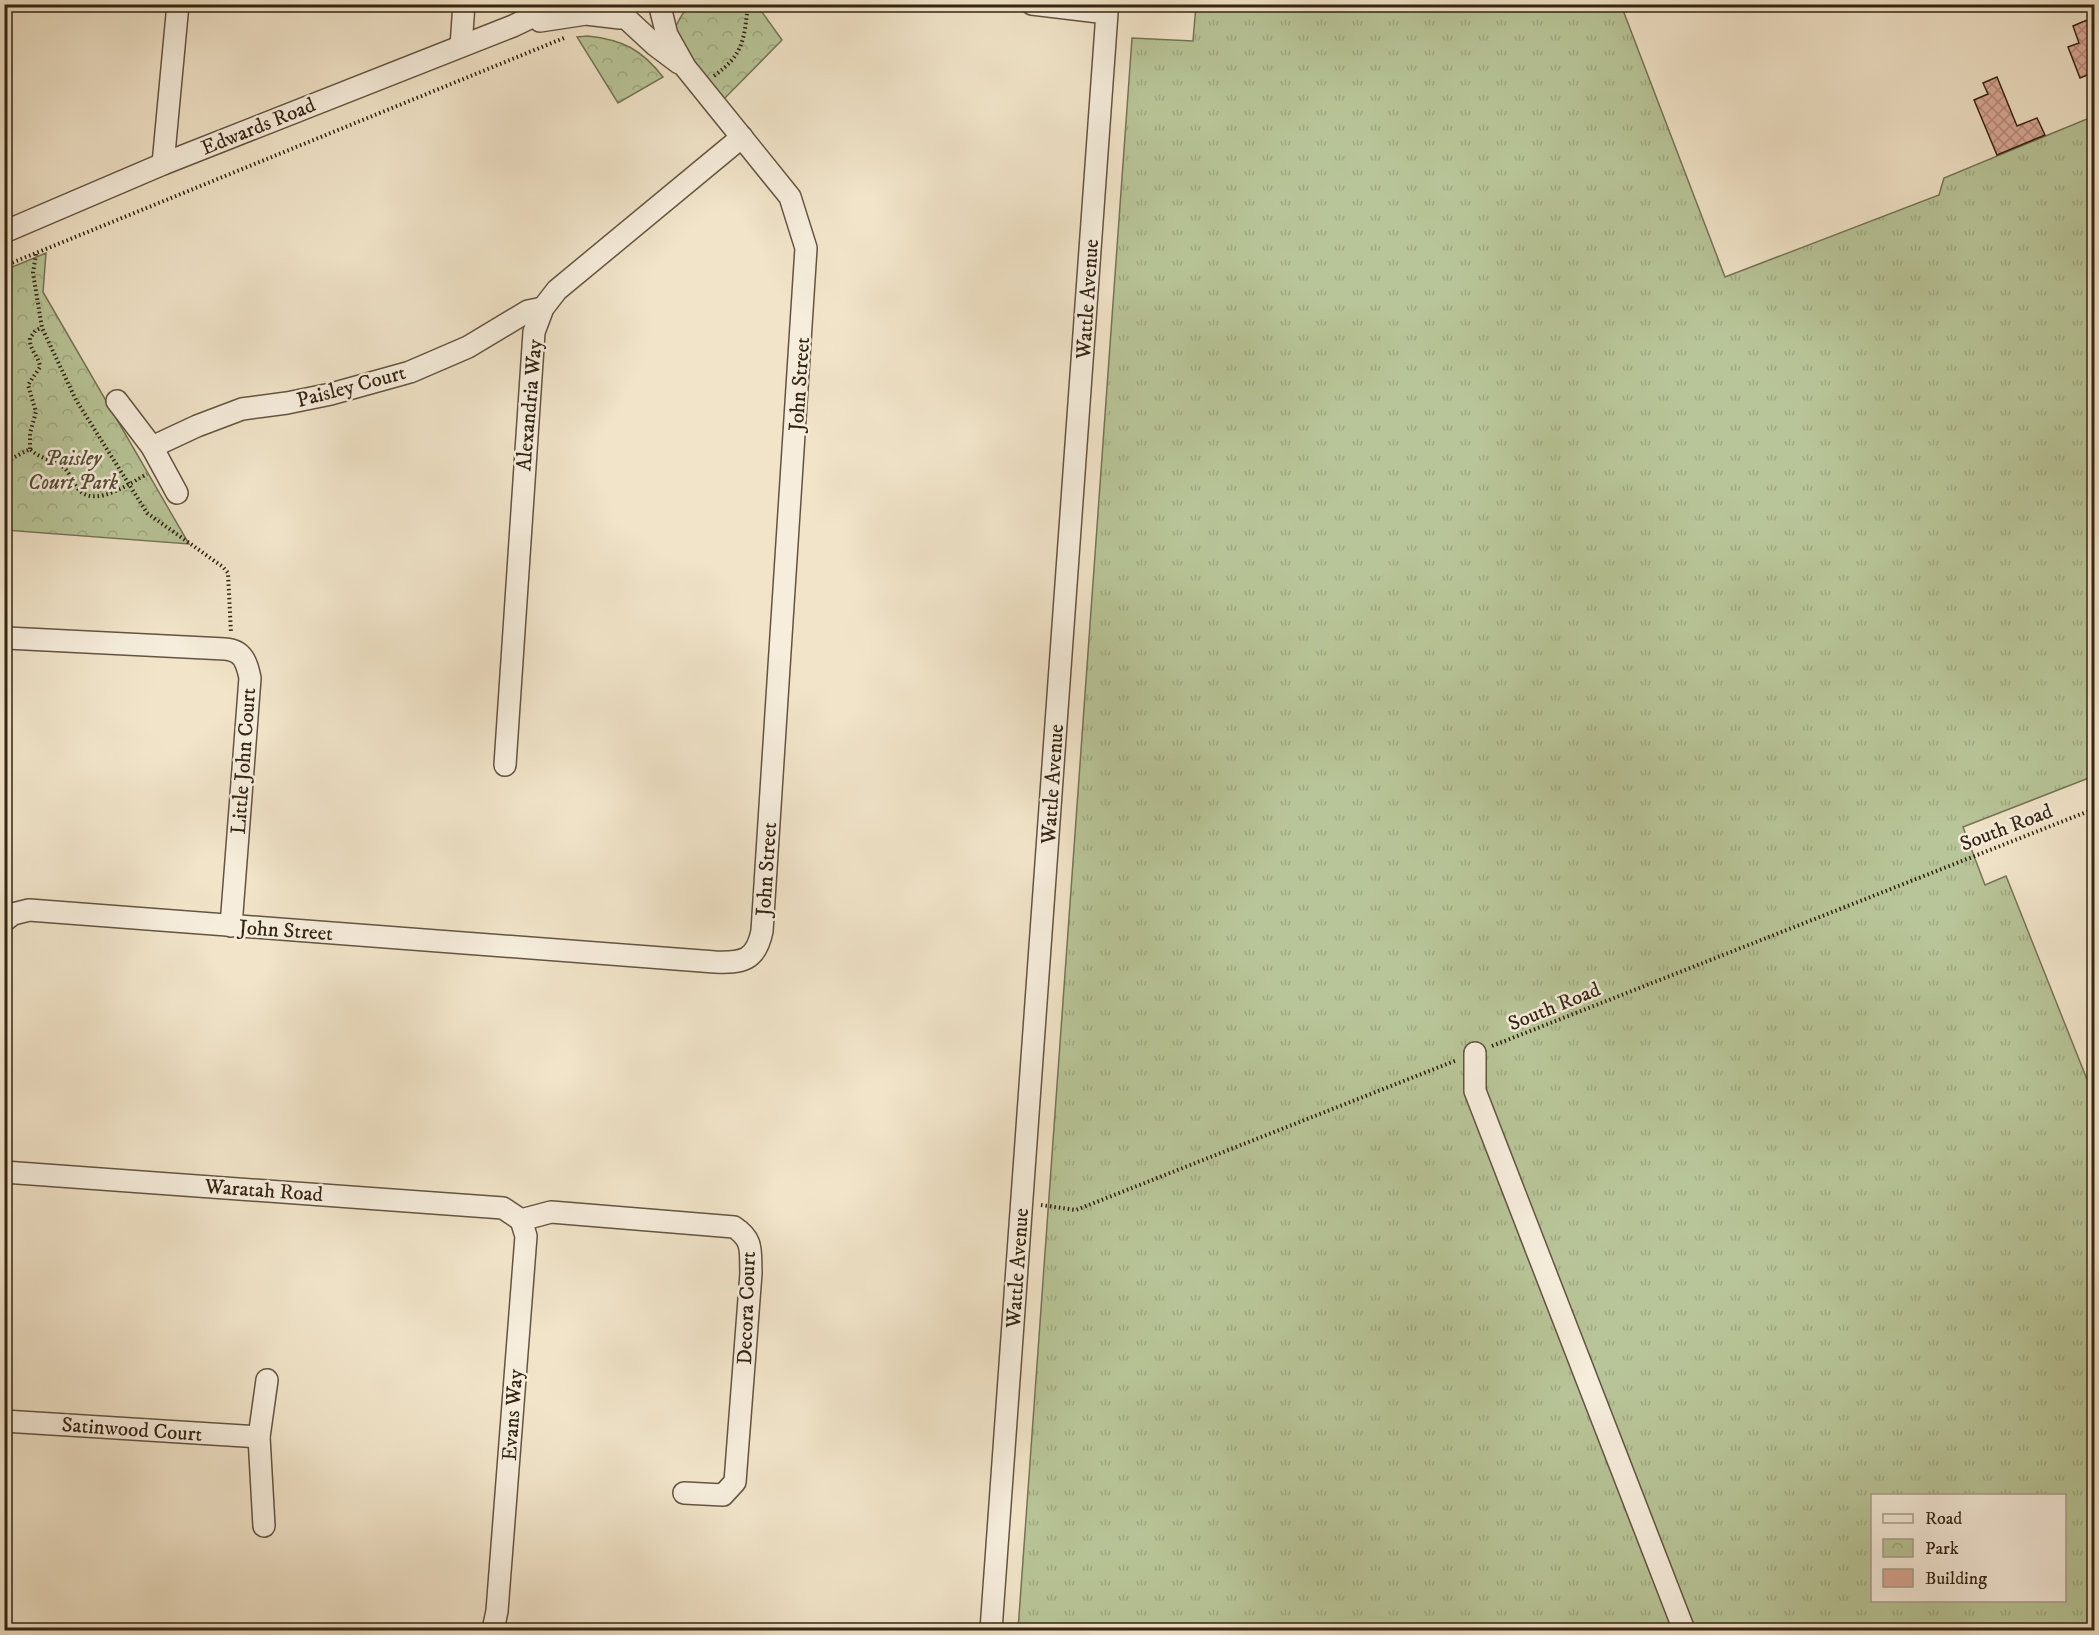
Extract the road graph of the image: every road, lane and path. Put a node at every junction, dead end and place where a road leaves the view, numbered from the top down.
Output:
1 (178, 4) edge
2 (464, 4) edge
3 (559, 4) edge
4 (748, 4) edge
5 (1032, 4) edge
6 (660, 6) edge
7 (618, 14) edge
8 (513, 26) junction
9 (567, 37) dead end
10 (461, 46) junction
11 (685, 67) junction
12 (700, 86) junction
13 (742, 137) junction
14 (163, 164) junction
15 (4, 232) edge
16 (36, 254) junction
17 (4, 266) edge
18 (543, 308) junction
19 (42, 328) junction
20 (117, 401) dead end
21 (152, 447) junction
22 (30, 449) junction
23 (4, 465) edge
24 (127, 484) junction
25 (177, 493) dead end
26 (7, 638) dead end
27 (231, 649) junction
28 (505, 765) dead end
29 (2094, 809) edge
30 (4, 921) edge
31 (231, 926) junction
32 (1475, 1053) junction
33 (4, 1172) edge
34 (1022, 1202) junction
35 (521, 1220) junction
36 (267, 1380) dead end
37 (4, 1421) edge
38 (259, 1437) junction
39 (684, 1493) dead end
40 (264, 1526) dead end
41 (496, 1624) edge
42 (991, 1630) edge
43 (1684, 1630) edge

1 - 14 street
2 - 10 street
3 - 8 street, Edwards Road
4 - 12 path
5 - 34 street, Wattle Avenue
6 - 7 street
6 - 11 street, John Street
7 - 8 street, Edwards Road
7 - 11 street, John Street
8 - 10 street, Edwards Road
9 - 16 path
10 - 14 street, Edwards Road
11 - 12 street, John Street
12 - 13 street, John Street
13 - 18 street, Alexandria Way
13 - 31 street, John Street
14 - 15 street, Edwards Road
16 - 17 path
16 - 19 path
18 - 21 street, Paisley Court
18 - 28 street, Alexandria Way
19 - 22 path
19 - 24 path
20 - 21 street
21 - 24 path
21 - 25 street
22 - 23 path
22 - 24 path
24 - 27 path
26 - 27 street
27 - 31 street, Little John Court
29 - 32 path, South Road
30 - 31 street, John Street
32 - 34 path, South Road
32 - 43 street
33 - 35 street, Waratah Road
34 - 42 street, Wattle Avenue
35 - 39 street, Decora Court
35 - 41 street, Evans Way
36 - 38 street
37 - 38 street, Satinwood Court
38 - 40 street

